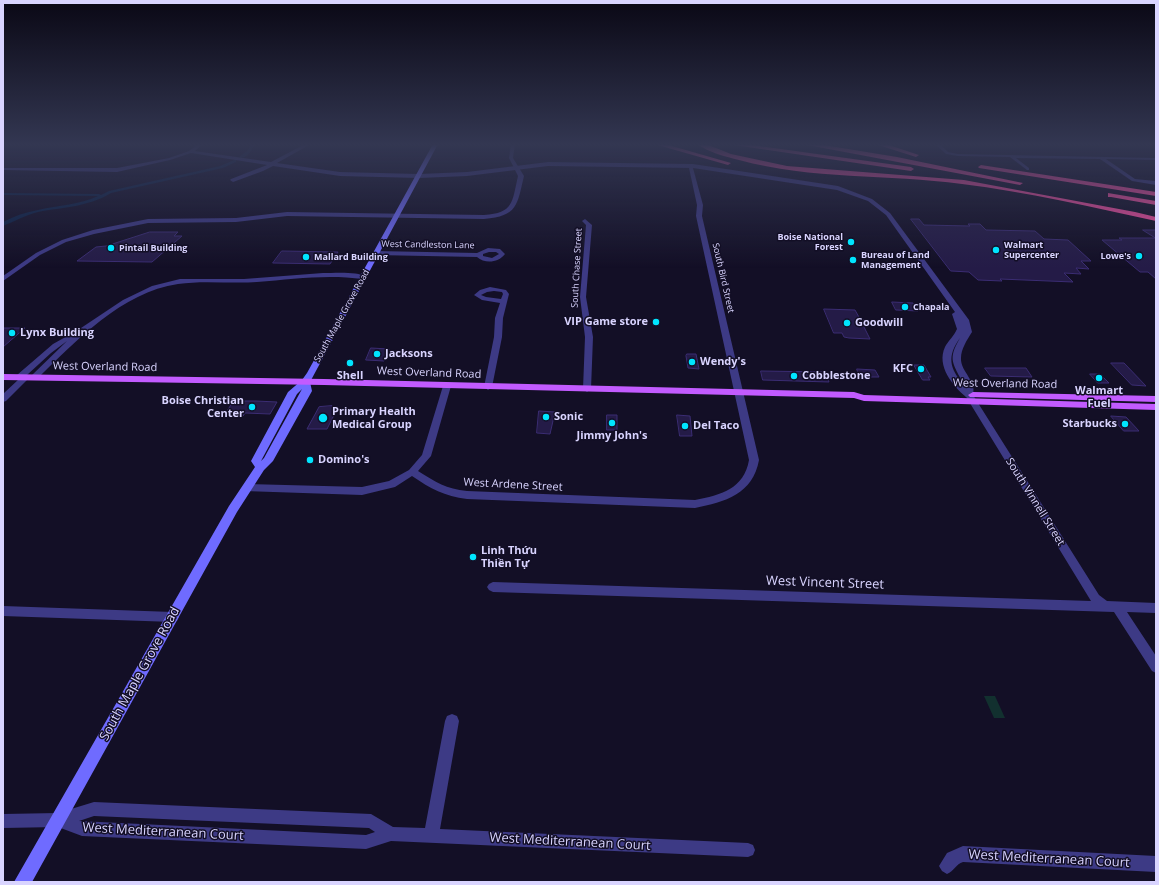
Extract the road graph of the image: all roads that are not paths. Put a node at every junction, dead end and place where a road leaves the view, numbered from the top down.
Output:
1 (414, 185) edge
2 (519, 185) edge
3 (695, 185) edge
4 (819, 185) edge
5 (973, 185) edge
6 (981, 185) edge
7 (1001, 185) edge
8 (1026, 185) edge
9 (1055, 185) edge
10 (1088, 185) edge
11 (1097, 185) edge
12 (1013, 190) junction
13 (1156, 194) edge
14 (1156, 202) edge
15 (1156, 212) edge
16 (1135, 214) junction
17 (397, 216) junction
18 (1156, 219) edge
19 (585, 221) dead end
20 (376, 252) junction
21 (479, 255) dead end
22 (363, 277) junction
23 (3, 279) edge
24 (503, 301) dead end
25 (81, 332) junction
26 (3, 377) edge
27 (26, 377) junction
28 (305, 382) junction
29 (447, 386) junction
30 (488, 387) junction
31 (587, 389) junction
32 (740, 393) junction
33 (971, 398) junction
34 (3, 399) edge
35 (1156, 399) edge
36 (1156, 403) edge
37 (1128, 406) junction
38 (1156, 407) edge
39 (412, 472) junction
40 (247, 488) junction
41 (737, 490) joint
42 (493, 587) dead end
43 (1104, 606) junction
44 (1117, 606) junction
45 (1156, 608) edge
46 (3, 611) edge
47 (173, 617) junction
48 (1156, 667) edge
49 (452, 721) dead end
50 (58, 820) junction
51 (3, 821) edge
52 (391, 834) junction
53 (431, 836) junction
54 (748, 850) dead end
55 (1156, 864) edge
56 (947, 866) dead end
57 (23, 882) edge

1 - 17 main road, South Maple Grove Road
2 - 17 street
3 - 32 street, South Bird Street
4 - 33 street
5 - 12 highway
6 - 12 highway
7 - 16 highway
8 - 15 highway
9 - 14 highway
10 - 14 highway
11 - 13 highway
12 - 16 highway
16 - 18 highway
17 - 20 main road, South Maple Grove Road
17 - 23 street
19 - 31 street, South Chase Street
20 - 21 street, West Candleston Lane
20 - 22 main road, South Maple Grove Road
22 - 25 street
22 - 28 main road, South Maple Grove Road
24 - 30 street
25 - 27 street
25 - 27 street
26 - 27 main road, West Overland Road
27 - 28 main road, West Overland Road
27 - 34 street
28 - 29 main road, West Overland Road
28 - 40 main road, South Maple Grove Road
29 - 30 main road, West Overland Road
29 - 39 street
30 - 31 main road, West Overland Road
31 - 32 main road, West Overland Road
32 - 33 main road, West Overland Road
32 - 41 street, South Bird Street
33 - 35 main road, West Overland Road
33 - 37 main road, West Overland Road
33 - 43 street, South Vinnell Street
36 - 37 main road
37 - 38 main road, West Overland Road
39 - 40 street
39 - 41 street, West Ardene Street
40 - 47 main road, South Maple Grove Road
42 - 43 street, West Vincent Street
43 - 44 street, West Vincent Street
44 - 45 street, West Vincent Street
44 - 48 street
46 - 47 street
47 - 50 main road, South Maple Grove Road
49 - 53 street
50 - 51 street
50 - 52 street, West Mediterranean Court
50 - 52 street, West Mediterranean Court
50 - 57 main road, South Maple Grove Road
52 - 53 street, West Mediterranean Court
53 - 54 street, West Mediterranean Court
55 - 56 street, West Mediterranean Court

